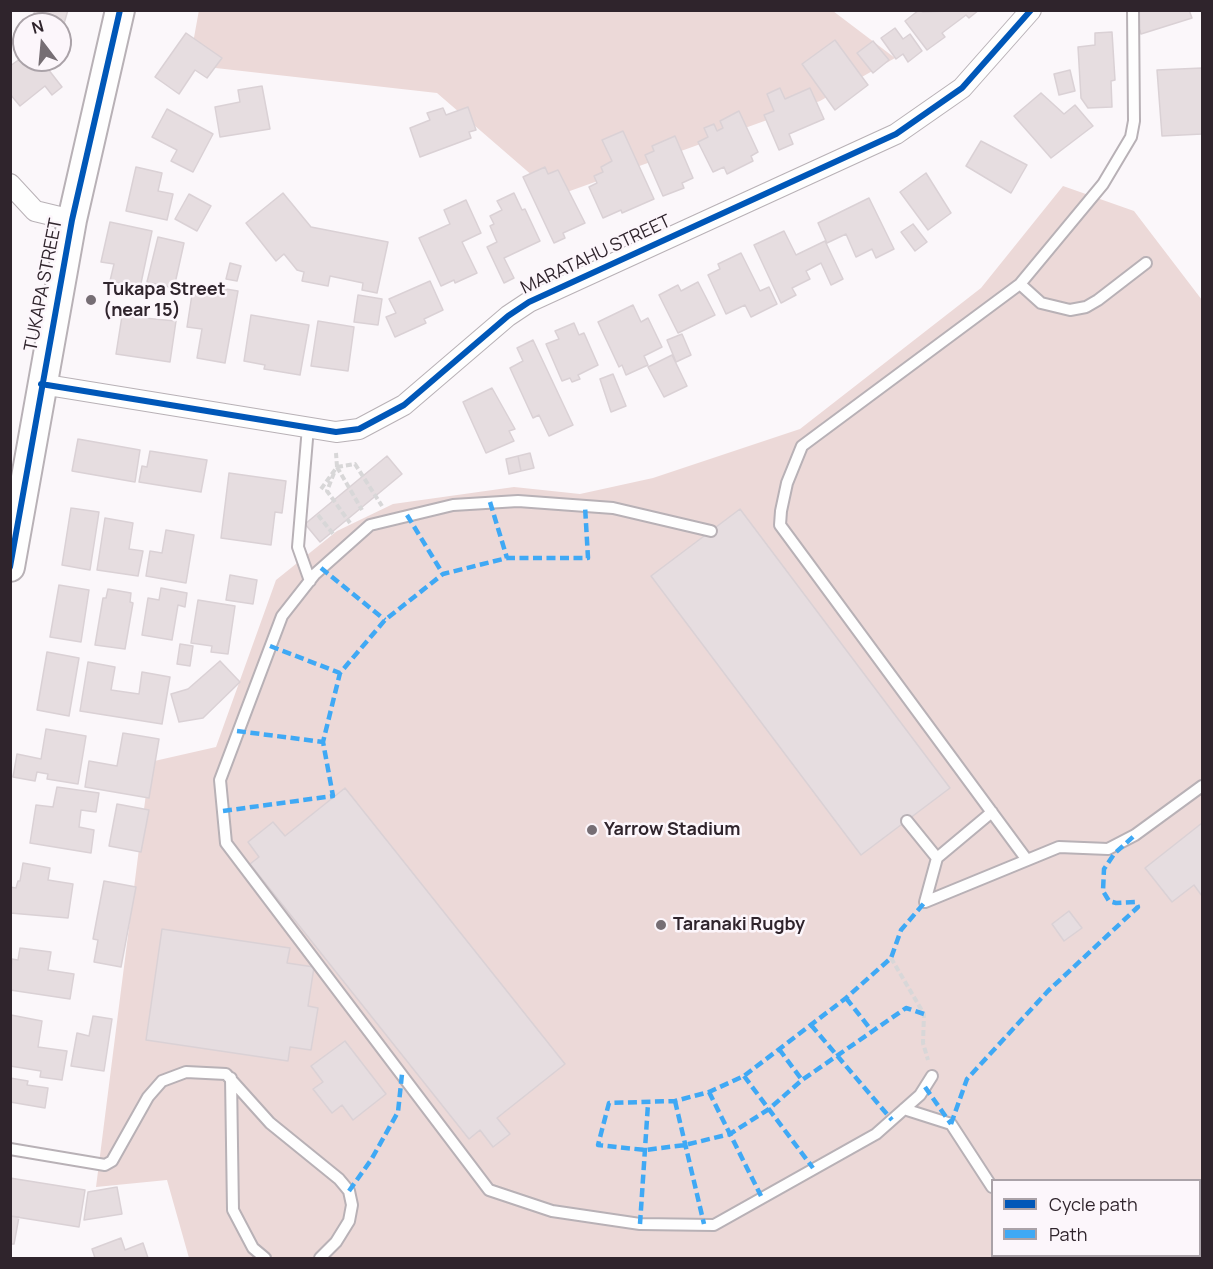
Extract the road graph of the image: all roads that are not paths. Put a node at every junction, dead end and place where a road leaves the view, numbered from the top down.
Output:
1 (120, 10) edge
2 (1031, 10) edge
3 (1133, 10) edge
4 (10, 184) edge
5 (72, 220) junction
6 (1146, 263) dead end
7 (1020, 284) junction
8 (41, 384) junction
9 (308, 427) junction
10 (711, 531) dead end
11 (10, 567) edge
12 (310, 581) junction
13 (1203, 786) edge
14 (992, 812) junction
15 (907, 821) dead end
16 (937, 858) junction
17 (1027, 860) junction
18 (932, 1076) road end
19 (231, 1078) junction
20 (904, 1109) junction
21 (10, 1149) edge
22 (991, 1184) edge
23 (265, 1258) edge
24 (320, 1258) edge

1 - 5 main road, TUKAPA STREET
2 - 9 street, MARATAHU STREET
3 - 7 lane
4 - 5 street
5 - 8 main road, TUKAPA STREET
6 - 7 lane
7 - 14 lane
8 - 9 street, MARATAHU STREET
8 - 11 main road, TUKAPA STREET
9 - 12 lane
10 - 12 lane
12 - 20 lane
13 - 17 lane
14 - 16 lane
14 - 17 lane
15 - 16 lane
16 - 17 lane
18 - 20 lane
19 - 21 lane
19 - 23 lane
19 - 24 lane
20 - 22 lane

